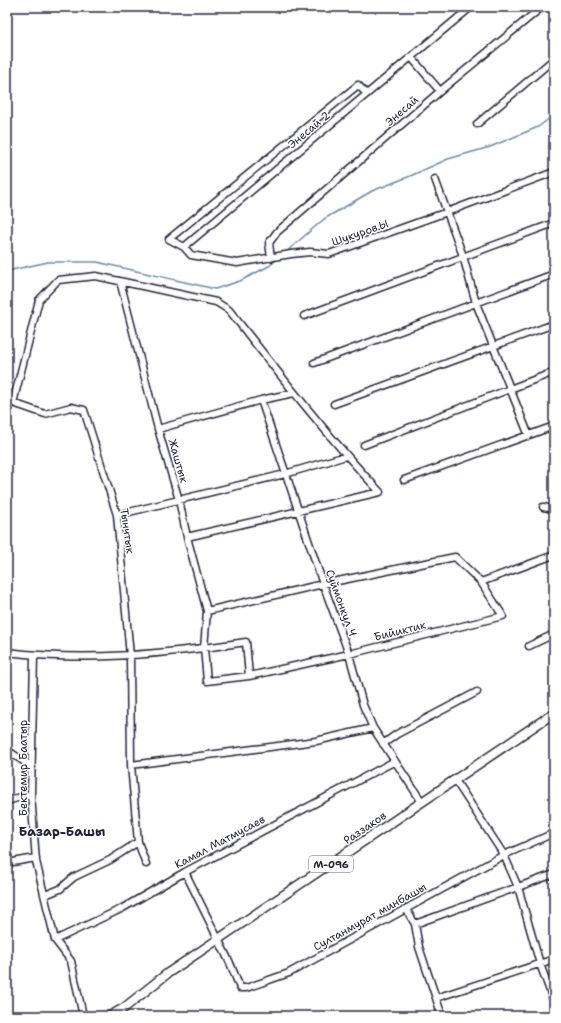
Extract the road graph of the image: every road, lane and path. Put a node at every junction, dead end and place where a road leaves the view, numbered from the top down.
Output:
1 (471, 7) edge
2 (542, 7) edge
3 (411, 57) junction
4 (554, 59) edge
5 (440, 91) junction
6 (367, 94) junction
7 (476, 124) dead end
8 (554, 172) edge
9 (436, 179) dead end
10 (447, 212) junction
11 (554, 223) edge
12 (184, 247) junction
13 (463, 256) junction
14 (271, 258) junction
15 (554, 274) edge
16 (120, 281) junction
17 (476, 303) junction
18 (304, 316) dead end
19 (554, 324) edge
20 (493, 346) junction
21 (314, 363) dead end
22 (549, 374) dead end
23 (510, 388) junction
24 (294, 393) junction
25 (261, 400) junction
26 (334, 404) dead end
27 (554, 426) edge
28 (158, 429) junction
29 (529, 436) junction
30 (364, 445) dead end
31 (346, 456) junction
32 (285, 474) junction
33 (404, 480) dead end
34 (179, 500) junction
35 (543, 508) dead end
36 (554, 509) edge
37 (298, 512) junction
38 (117, 515) junction
39 (187, 537) junction
40 (554, 555) edge
41 (481, 582) junction
42 (323, 584) junction
43 (207, 611) junction
44 (554, 634) edge
45 (529, 646) dead end
46 (204, 648) junction
47 (7, 652) edge
48 (349, 654) junction
49 (34, 656) junction
50 (130, 656) junction
51 (249, 676) junction
52 (207, 681) joint
53 (477, 692) dead end
54 (554, 713) edge
55 (373, 728) junction
56 (383, 744) junction
57 (7, 750) edge
58 (395, 761) junction
59 (131, 764) junction
60 (32, 766) junction
61 (455, 780) junction
62 (31, 794) junction
63 (7, 801) edge
64 (422, 802) junction
65 (554, 833) edge
66 (138, 842) junction
67 (504, 855) junction
68 (36, 858) junction
69 (7, 863) edge
70 (146, 864) dead end
71 (185, 872) junction
72 (554, 874) edge
73 (518, 888) junction
74 (45, 895) junction
75 (406, 909) junction
76 (415, 924) junction
77 (55, 940) junction
78 (218, 940) junction
79 (554, 959) edge
80 (540, 964) junction
81 (436, 998) junction
82 (554, 1002) edge
83 (83, 1016) edge
84 (110, 1016) edge
85 (442, 1016) edge

1 - 3 street, Энесай 2
2 - 5 street, Энесай
3 - 5 street
3 - 6 street, Энесай 2
4 - 7 street
5 - 14 street, Энесай
6 - 12 street, Энесай 2
6 - 12 street, Шукуров.Ы
8 - 10 street, Шукуров.Ы
9 - 10 street
10 - 13 street
10 - 14 street, Шукуров.Ы
11 - 13 street
12 - 14 street, Шукуров.Ы
13 - 17 street
13 - 18 street
15 - 17 street
16 - 24 street
16 - 28 street, Жаштык
16 - 38 street, Тынчтык
17 - 20 street
17 - 21 street
19 - 20 street
20 - 23 street
20 - 26 street
22 - 23 street
23 - 29 street
23 - 30 street
24 - 25 street
24 - 31 street
25 - 28 street
25 - 32 street, Суймонкул Ч
27 - 29 street
28 - 34 street, Жаштык
29 - 33 street
31 - 32 street
31 - 37 street
32 - 34 street
32 - 37 street, Суймонкул Ч
34 - 38 street
34 - 39 street, Жаштык
35 - 36 street
37 - 39 street
37 - 42 street, Суймонкул Ч
38 - 50 street, Тынчтык
39 - 43 street, Жаштык
40 - 41 street
41 - 42 street
41 - 48 street, Бийиктик
42 - 43 street
42 - 48 street, Суймонкул Ч
43 - 46 street, Жаштык
44 - 45 street
46 - 50 street
46 - 51 street
46 - 52 street, Жаштык
47 - 49 street
48 - 51 street, Бийиктик
48 - 55 street, Суймонкул Ч
49 - 50 street
49 - 60 street, Бектемир Баатыр
50 - 59 street, Тынчтык
51 - 52 street, Бийиктик
53 - 56 street
54 - 61 main road, Раззаков / М-096
55 - 56 street, Суймонкул Ч
55 - 59 street
56 - 58 street, Суймонкул Ч
57 - 60 street
58 - 64 street, Суймонкул Ч
58 - 71 street, Камал Матмусаев
59 - 66 street, Тынчтык
60 - 62 street, Бектемир Баатыр
61 - 64 main road, Раззаков / М-096
61 - 67 street
62 - 63 street
62 - 68 street, Бектемир Баатыр
64 - 78 main road, Раззаков / М-096
65 - 67 street, Султанмурат минбашы
66 - 70 street, Тынчтык
66 - 74 street
67 - 73 street
67 - 75 street, Султанмурат минбашы
68 - 69 street
68 - 74 street, Бектемир Баатыр
71 - 77 street, Камал Матмусаев
71 - 78 street
72 - 73 street
73 - 76 street
73 - 80 street
74 - 77 street, Бектемир Баатыр
75 - 76 street
75 - 78 street, Султанмурат минбашы
76 - 81 street
77 - 83 street, Бектемир Баатыр
78 - 84 main road, Раззаков / М-096
79 - 80 street
80 - 81 street
80 - 82 street
81 - 85 street

